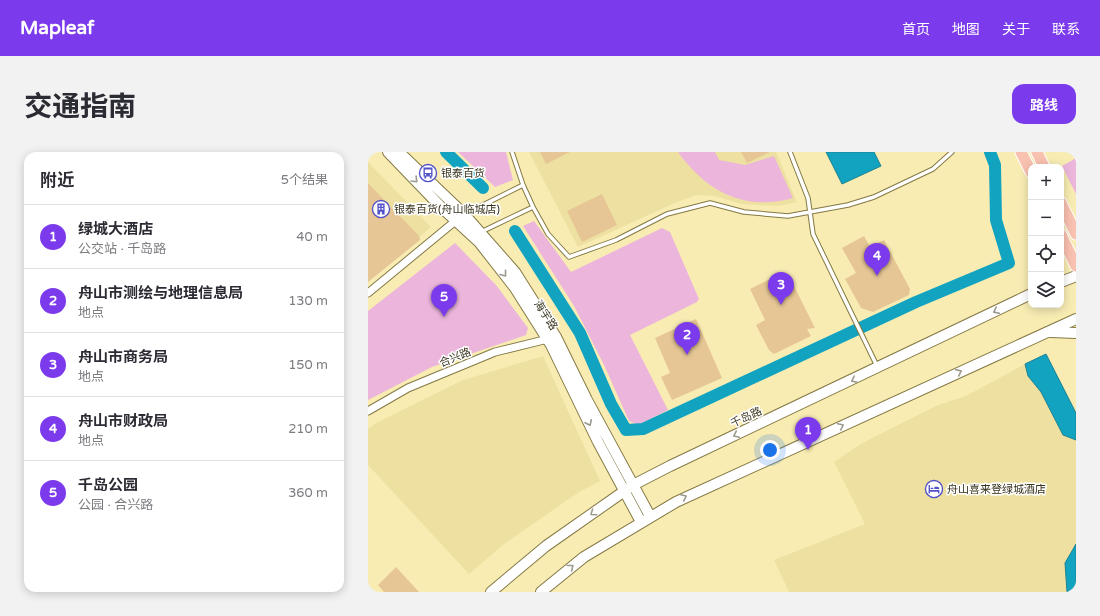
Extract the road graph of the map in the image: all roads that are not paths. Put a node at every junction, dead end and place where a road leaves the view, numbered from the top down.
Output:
1 (388, 152) edge
2 (399, 152) edge
3 (512, 152) edge
4 (790, 152) edge
5 (952, 152) edge
6 (1021, 152) edge
7 (1037, 152) edge
8 (1043, 164) edge
9 (1028, 166) edge
10 (523, 185) junction
11 (533, 207) junction
12 (1064, 210) edge
13 (809, 212) junction
14 (1067, 216) junction
15 (460, 217) junction
16 (1076, 224) edge
17 (480, 232) junction
18 (1076, 234) edge
19 (1061, 236) edge
20 (1076, 266) edge
21 (1076, 276) edge
22 (1064, 281) edge
23 (368, 293) edge
24 (1028, 295) edge
25 (1076, 319) edge
26 (1047, 332) junction
27 (1076, 333) edge
28 (552, 338) junction
29 (878, 368) junction
30 (368, 411) edge
31 (629, 488) junction
32 (646, 519) junction
33 (491, 592) edge
34 (541, 592) edge

1 -> 15 street, 海宇路
2 - 15 street, 海宇路
3 - 10 lane
4 - 13 lane
5 - 13 lane
6 - 9 main road
7 - 8 main road
10 - 11 lane
10 - 15 lane
11 - 13 lane
11 - 17 lane
12 - 14 main road
13 - 29 lane
14 - 16 street
14 - 18 main road
15 - 17 street, 海宇路
15 - 23 street
15 -> 28 street, 海宇路
17 - 28 street, 海宇路
19 - 20 main road
21 - 22 street
24 -> 29 street, 千岛路
25 - 26 street
26 - 27 street
32 -> 26 street
28 - 30 street, 合兴路
28 - 31 street, 海宇路
29 -> 31 street, 千岛路
31 - 32 street, 海宇路
31 -> 33 street, 千岛路
34 -> 32 street

